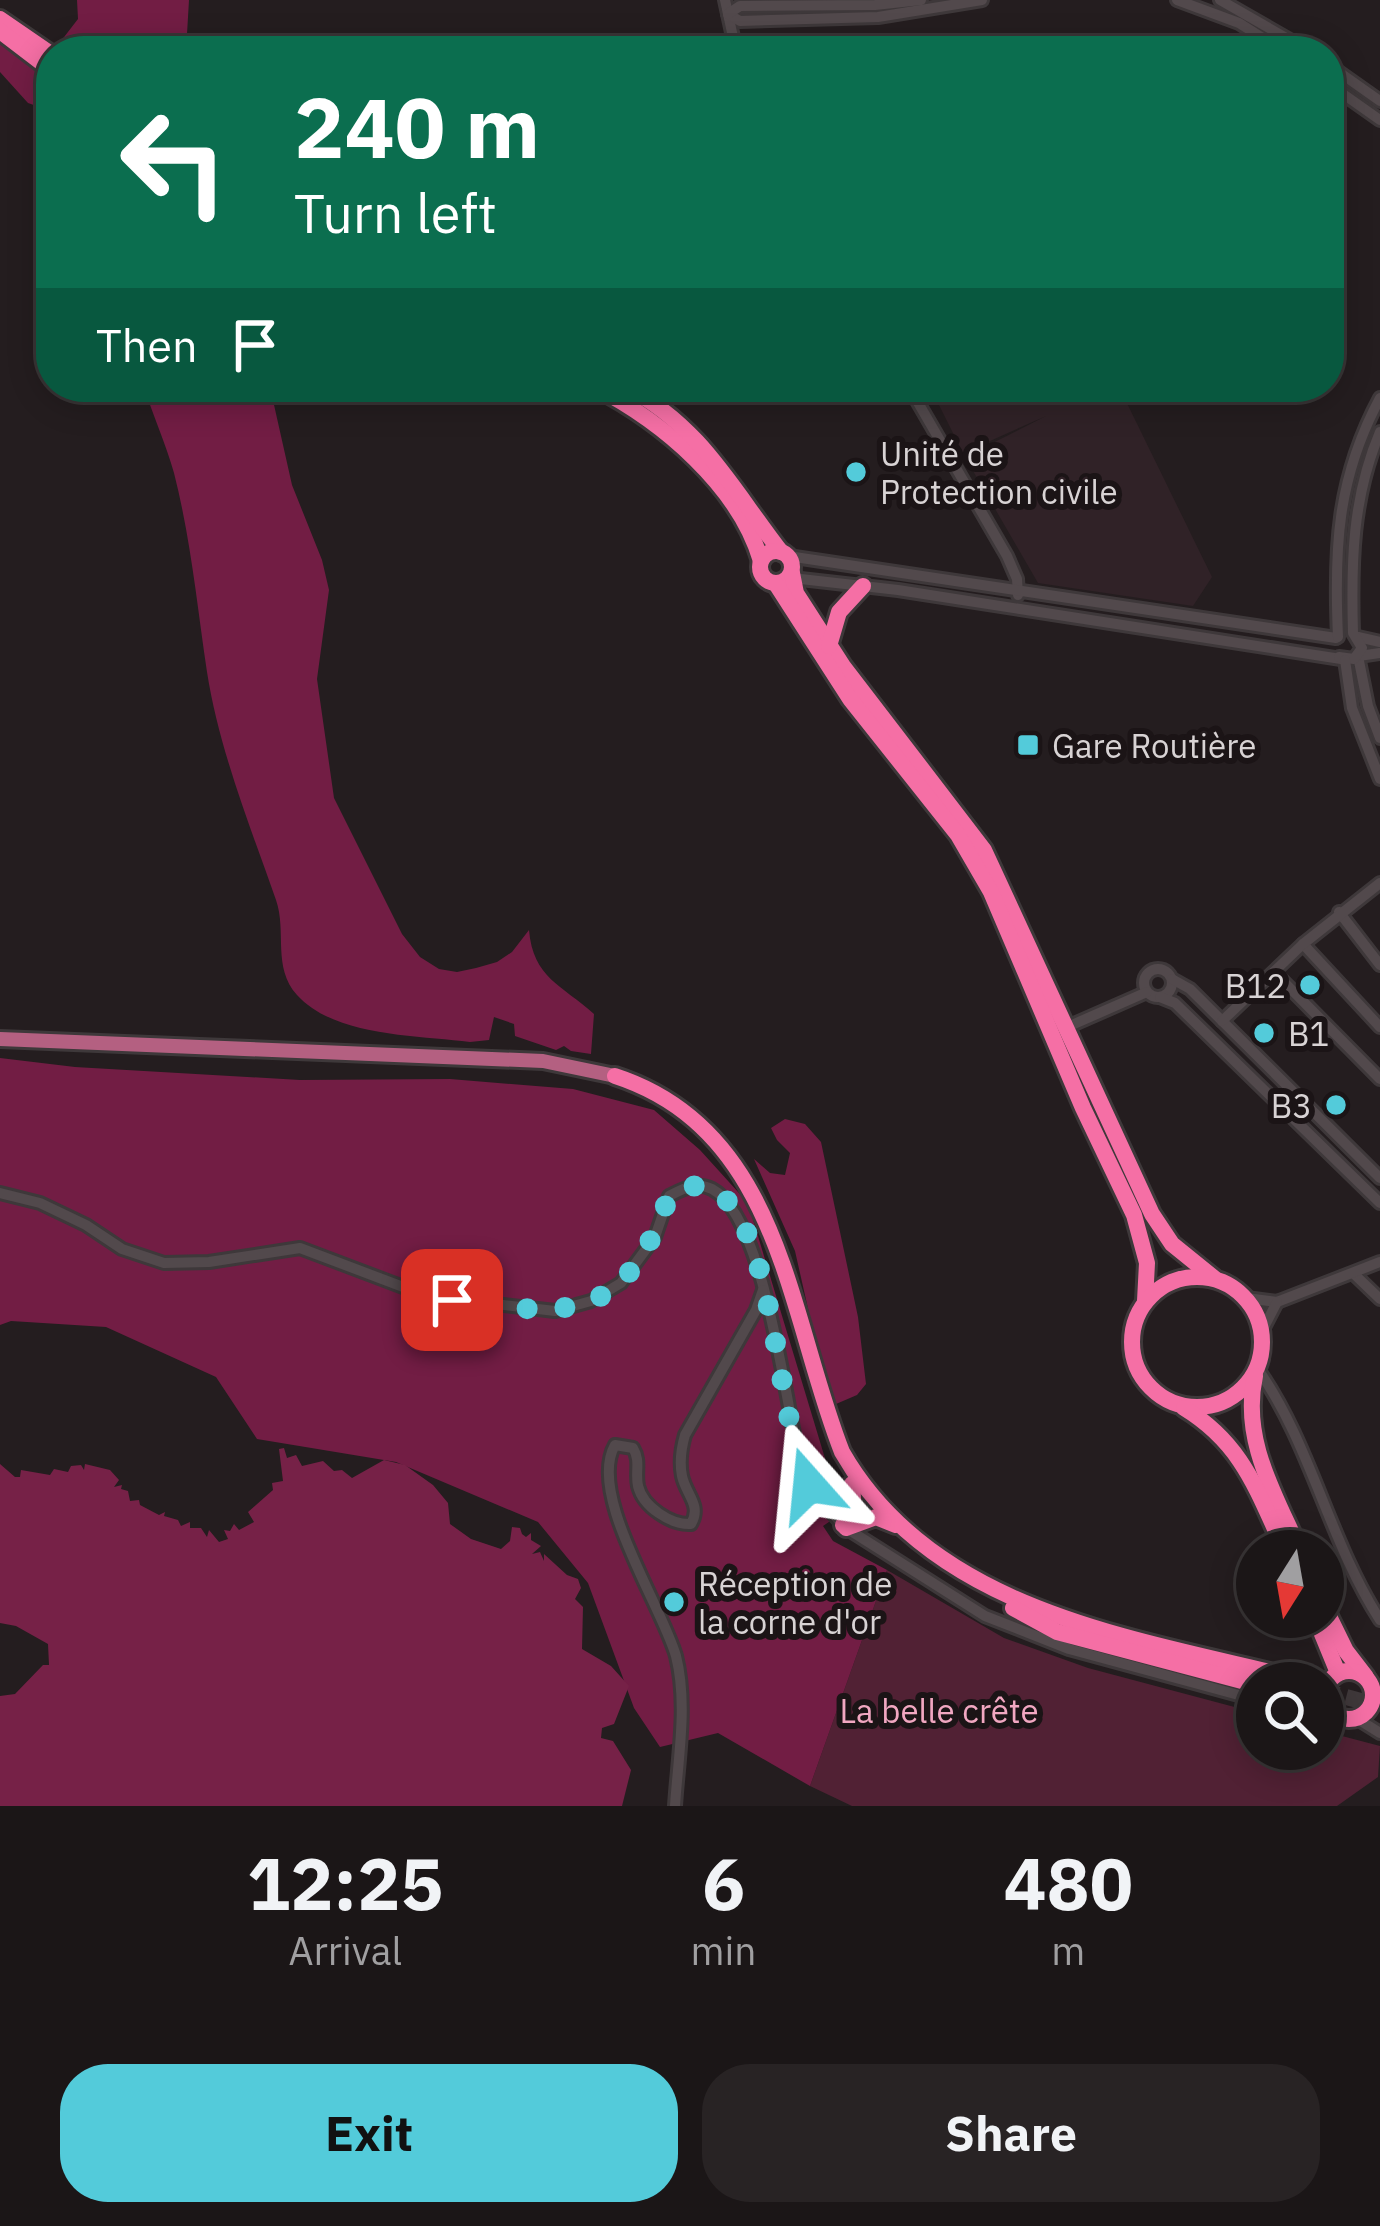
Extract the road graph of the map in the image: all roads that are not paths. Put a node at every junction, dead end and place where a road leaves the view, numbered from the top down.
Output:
1 (725, 0) edge
2 (921, 0) edge
3 (982, 0) edge
4 (1177, 0) edge
5 (1220, 0) edge
6 (728, 14) junction
7 (0, 19) edge
8 (0, 32) edge
9 (733, 36) edge
10 (1259, 36) edge
11 (1283, 36) edge
12 (36, 44) edge
13 (36, 59) edge
14 (1344, 76) edge
15 (1344, 95) edge
16 (1380, 101) edge
17 (1380, 120) edge
18 (1380, 398) edge
19 (620, 402) edge
20 (651, 402) edge
21 (918, 402) edge
22 (1380, 432) edge
23 (761, 561) junction
24 (786, 570) junction
25 (863, 586) junction
26 (1018, 593) junction
27 (1016, 610) junction
28 (1355, 635) junction
29 (1337, 638) junction
30 (1380, 643) edge
31 (830, 646) junction
32 (1380, 653) edge
33 (1351, 658) junction
34 (1380, 738) edge
35 (1380, 779) edge
36 (1380, 883) edge
37 (1339, 913) junction
38 (1303, 944) junction
39 (1380, 965) edge
40 (1274, 972) junction
41 (1172, 979) junction
42 (1154, 994) junction
43 (1222, 1021) junction
44 (1380, 1027) edge
45 (1065, 1028) junction
46 (0, 1039) edge
47 (615, 1076) junction
48 (1380, 1079) edge
49 (1380, 1178) edge
50 (0, 1193) edge
51 (1380, 1203) edge
52 (1380, 1262) edge
53 (1354, 1274) junction
54 (1214, 1278) junction
55 (763, 1286) junction
56 (1246, 1298) junction
57 (1380, 1299) edge
58 (1145, 1301) junction
59 (1277, 1302) junction
60 (746, 1324) junction
61 (771, 1324) junction
62 (1262, 1331) junction
63 (1257, 1368) junction
64 (1178, 1405) junction
65 (852, 1484) junction
66 (876, 1516) junction
67 (844, 1526) junction
68 (1275, 1530) edge
69 (1291, 1530) edge
70 (908, 1531) junction
71 (1018, 1606) junction
72 (1380, 1620) edge
73 (1339, 1638) edge
74 (1250, 1662) edge
75 (1344, 1673) edge
76 (1236, 1679) edge
77 (1372, 1683) edge
78 (1236, 1694) edge
79 (1345, 1714) edge
80 (1380, 1732) edge
81 (675, 1806) edge

1 - 6 street
2 - 6 street
3 - 6 street
4 - 10 street
5 - 11 street
6 - 9 street
7 - 12 highway
8 - 13 highway
14 - 16 street
15 - 17 street
18 - 29 street
19 - 23 highway
20 - 24 highway
21 - 26 street
22 - 28 street
23 - 24 highway
23 - 24 highway
24 - 25 street
24 - 26 street
24 - 31 highway
24 - 58 highway
25 - 27 street
25 - 31 highway
26 - 27 street
26 - 29 street
27 - 33 street
28 - 29 street
28 - 30 street
28 - 33 street
29 - 33 street
31 - 45 highway
32 - 33 street
33 - 34 street
33 - 35 street
36 - 37 street
37 - 38 street
37 - 39 street
38 - 40 street
38 - 44 street
40 - 43 street
40 - 48 street
41 - 42 street
41 - 42 street
41 - 43 street
42 - 45 street
42 - 51 street
43 - 49 street
45 - 54 highway
46 - 47 main road
47 - 65 highway
47 - 70 highway
50 - 55 street
52 - 53 street
53 - 57 street
53 - 59 street
54 - 56 highway
54 - 58 highway
55 - 60 street
55 - 61 street
56 - 59 street
56 - 62 highway
58 - 64 highway
59 - 62 street
60 - 61 street
60 - 81 street
61 - 67 street
62 - 63 highway
63 - 64 highway
63 - 69 highway
63 - 72 street
64 - 68 highway
65 - 66 highway
65 - 67 highway
66 - 67 highway
66 - 70 highway
66 - 71 highway
67 - 78 street
70 - 71 highway
71 - 74 highway
71 - 76 highway
73 - 77 highway
75 - 77 highway
77 - 79 highway
79 - 80 street

